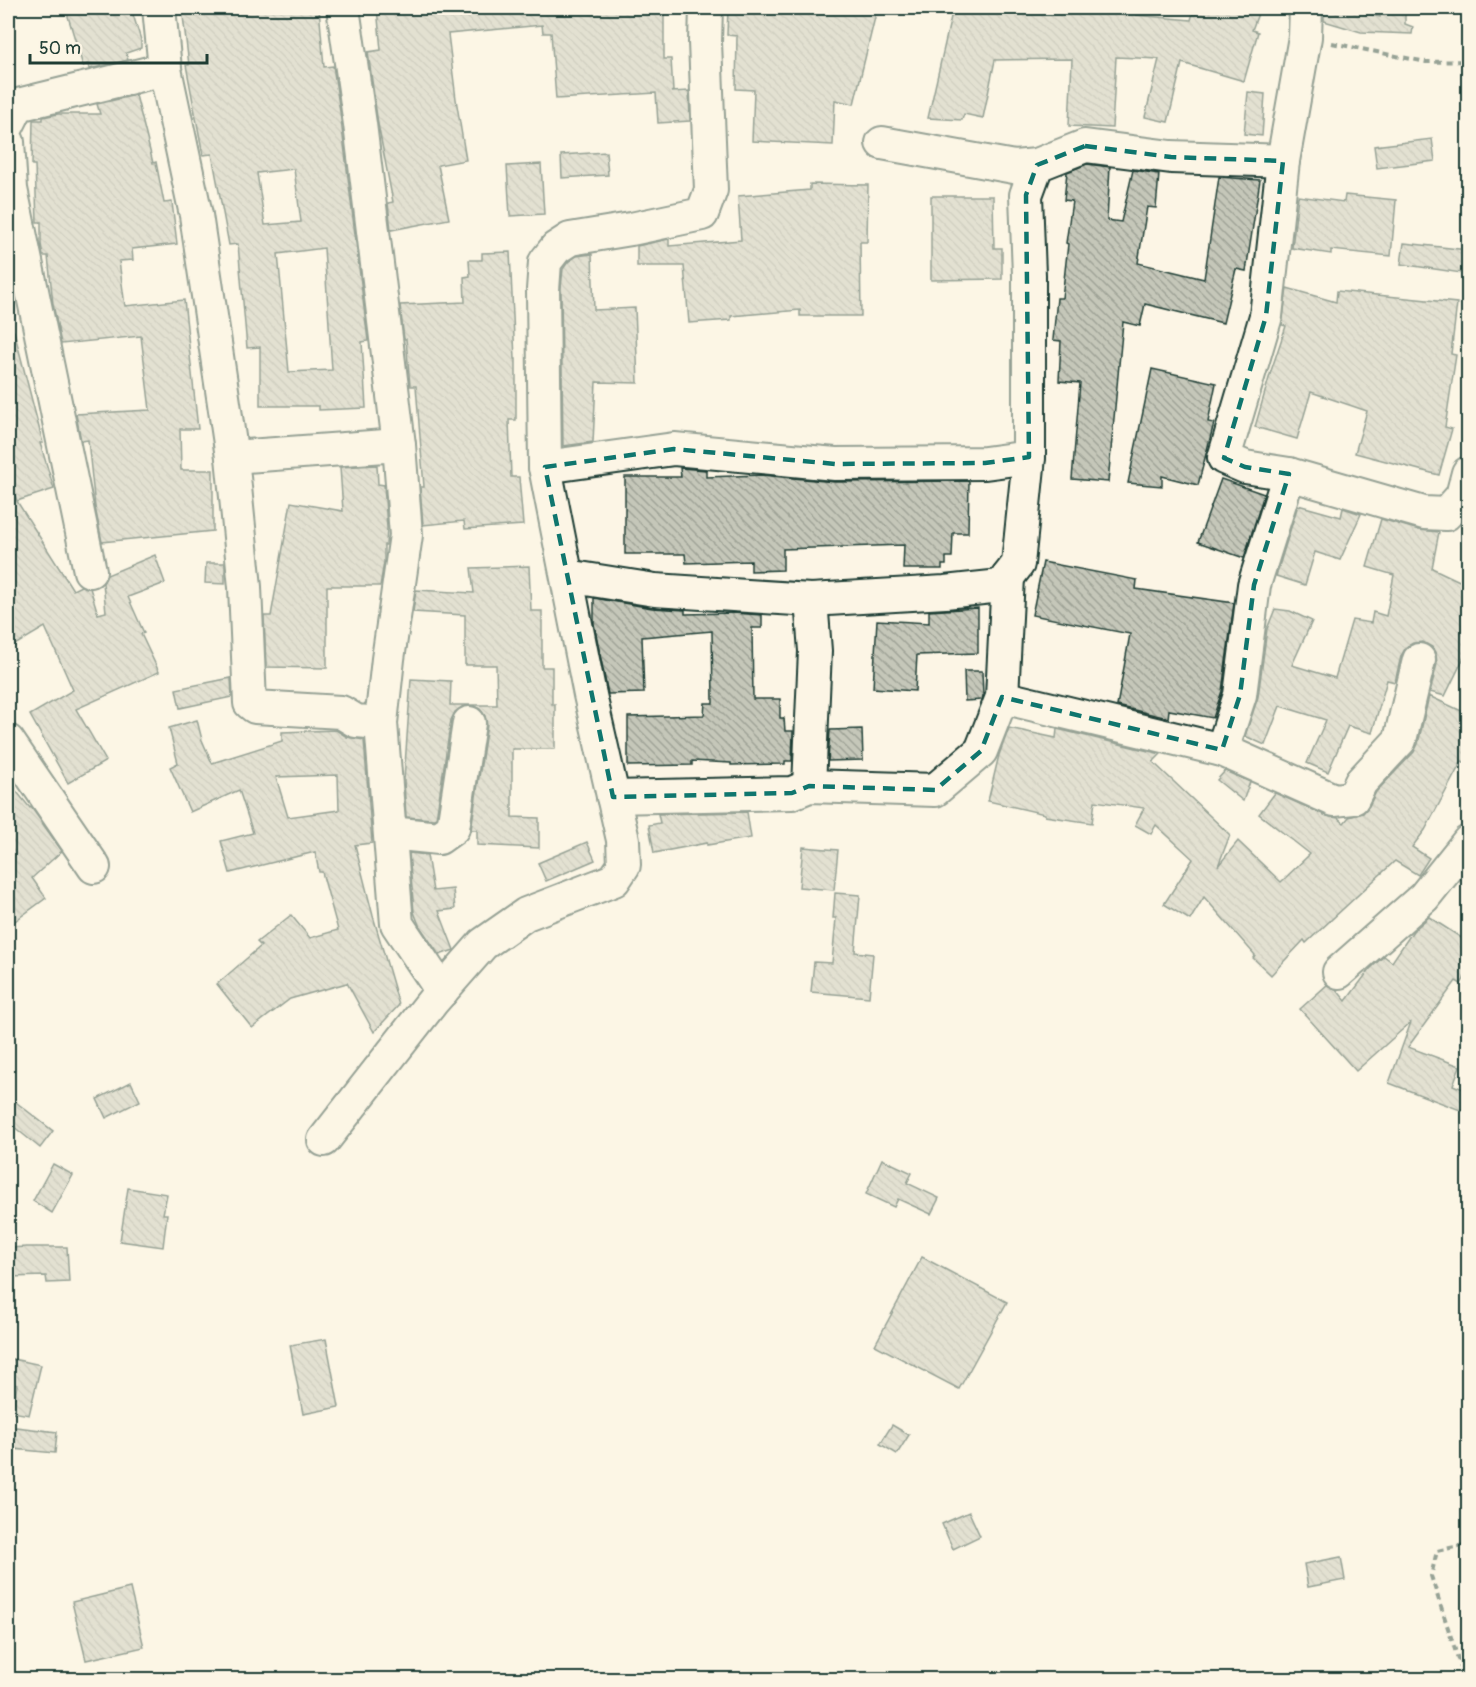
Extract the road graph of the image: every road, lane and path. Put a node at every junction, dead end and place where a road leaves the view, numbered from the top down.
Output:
1 (159, 8) edge
2 (343, 8) edge
3 (706, 8) edge
4 (1306, 22) edge
5 (1468, 61) edge
6 (165, 69) junction
7 (8, 125) edge
8 (8, 142) edge
9 (882, 143) dead end
10 (1283, 161) junction
11 (1037, 165) junction
12 (399, 445) junction
13 (232, 457) junction
14 (1029, 457) junction
15 (545, 467) junction
16 (1468, 473) edge
17 (1289, 474) junction
18 (90, 571) dead end
19 (567, 576) junction
20 (1008, 577) junction
21 (811, 600) junction
22 (1419, 660) dead end
23 (1002, 697) junction
24 (381, 723) junction
25 (469, 723) dead end
26 (8, 741) edge
27 (1222, 750) junction
28 (809, 786) junction
29 (613, 797) junction
30 (390, 833) junction
31 (1468, 843) edge
32 (94, 867) dead end
33 (1339, 972) dead end
34 (442, 991) junction
35 (324, 1140) dead end
36 (1468, 1544) edge
37 (1467, 1680) edge

1 - 6 street
2 - 12 street
3 - 15 street
4 - 5 path
4 - 10 street
6 - 7 street
6 - 13 street
8 - 18 street
9 - 11 street
10 - 11 street
10 - 17 street
11 - 14 street
12 - 13 street
12 - 24 street
13 - 24 street
14 - 15 street
14 - 20 street
15 - 19 street
16 - 17 street
17 - 27 street
19 - 21 street
19 - 29 street
20 - 21 street
20 - 23 street
21 - 28 street
22 - 27 street
23 - 27 street
23 - 28 street
24 - 30 street
25 - 30 street
26 - 32 street
28 - 29 street
29 - 34 street
30 - 34 street
31 - 33 street
34 - 35 street
36 - 37 path

